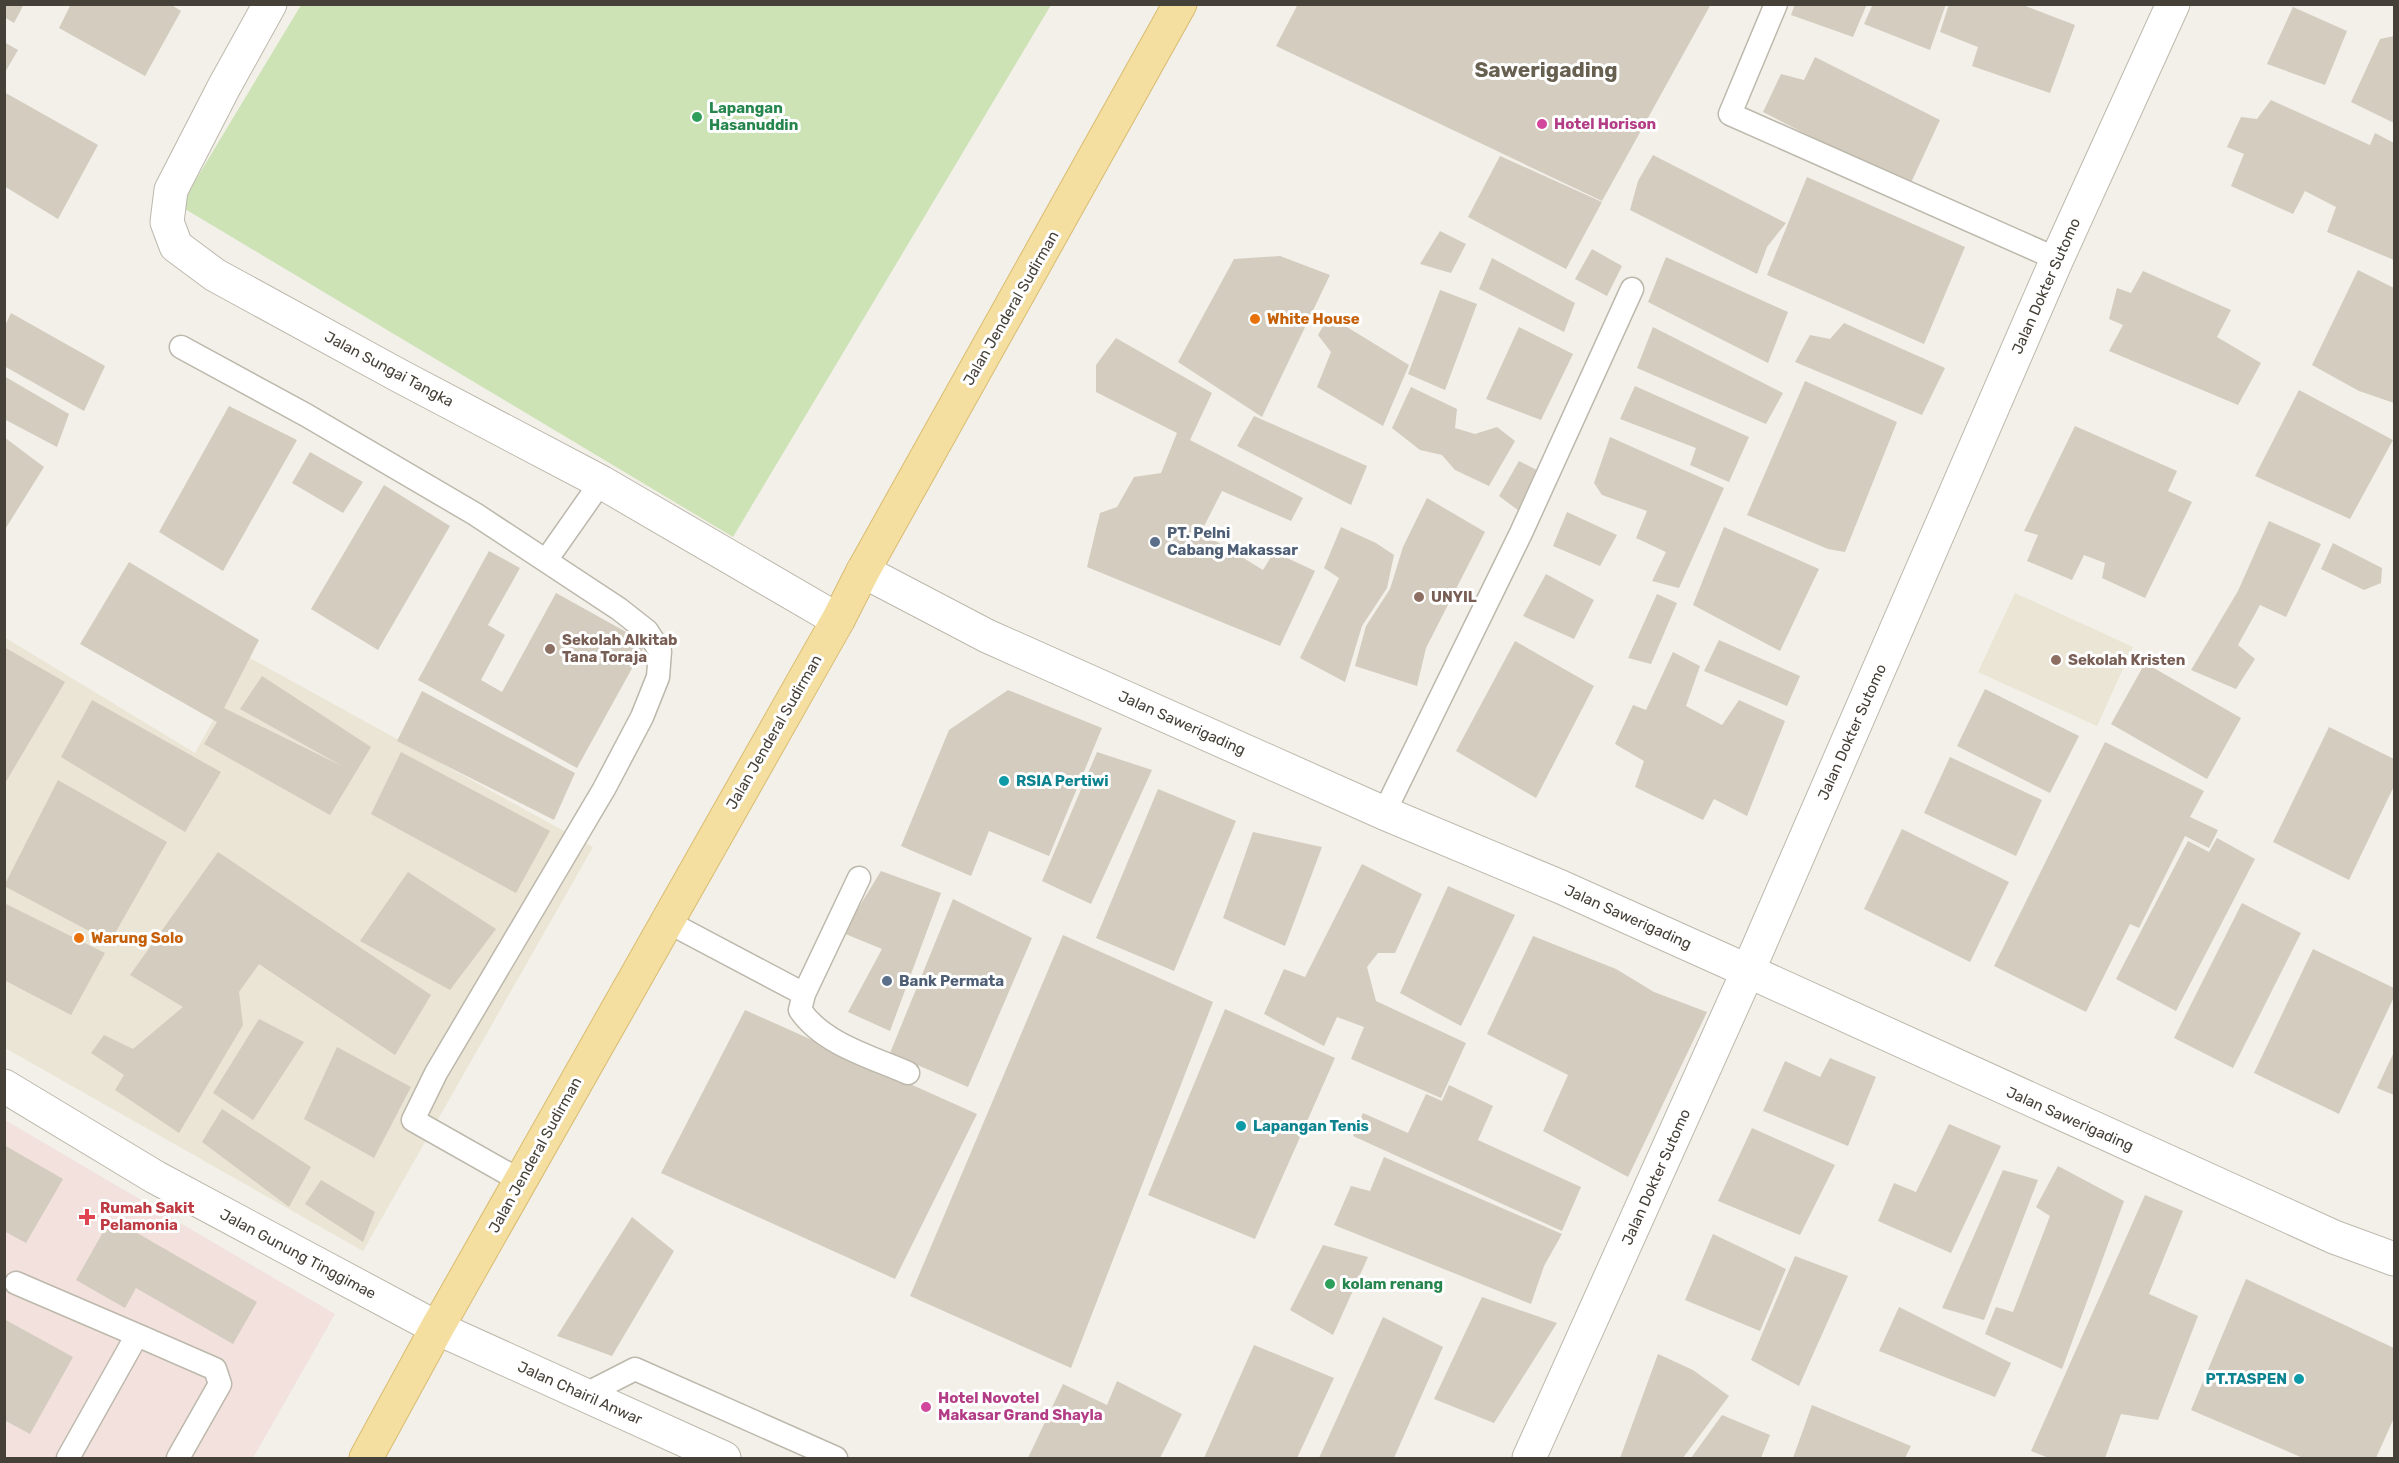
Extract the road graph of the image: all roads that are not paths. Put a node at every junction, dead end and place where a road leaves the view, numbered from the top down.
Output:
1 (270, 4) edge
2 (1180, 4) edge
3 (1776, 4) edge
4 (2173, 4) edge
5 (2057, 259) junction
6 (1632, 289) dead end
7 (181, 347) dead end
8 (600, 482) junction
9 (547, 560) junction
10 (863, 571) junction
11 (838, 620) junction
12 (1384, 813) junction
13 (860, 878) dead end
14 (666, 921) junction
15 (1748, 971) junction
16 (804, 994) junction
17 (908, 1073) dead end
18 (4, 1086) edge
19 (521, 1181) junction
20 (2394, 1259) edge
21 (16, 1282) dead end
22 (437, 1328) junction
23 (137, 1335) junction
24 (584, 1395) junction
25 (68, 1458) edge
26 (178, 1458) edge
27 (366, 1458) edge
28 (724, 1458) edge
29 (836, 1458) edge
30 (1529, 1458) edge

1 - 8 street, Jalan Sungai Tangka
2 - 10 main road, Jalan Jenderal Sudirman
3 - 5 lane
4 - 5 street, Jalan Dokter Sutomo
5 - 15 street, Jalan Dokter Sutomo
6 - 12 lane
7 - 9 lane
8 - 9 lane
8 - 11 street, Jalan Sungai Tangka
9 - 19 lane
10 - 11 main road, Jalan Jenderal Sudirman
10 - 12 street, Jalan Sawerigading
11 - 14 main road, Jalan Jenderal Sudirman
12 - 15 street, Jalan Sawerigading
13 - 16 lane
14 - 16 lane
14 - 19 main road, Jalan Jenderal Sudirman
15 - 20 street, Jalan Sawerigading
15 - 30 street, Jalan Dokter Sutomo
16 - 17 lane
18 - 22 street, Jalan Gunung Tinggimae
19 - 22 main road, Jalan Jenderal Sudirman
21 - 23 lane
22 - 24 street, Jalan Chairil Anwar
22 - 27 main road, Jalan Jenderal Sudirman
23 - 25 lane
23 - 26 lane
24 - 28 street, Jalan Chairil Anwar
24 - 29 lane

